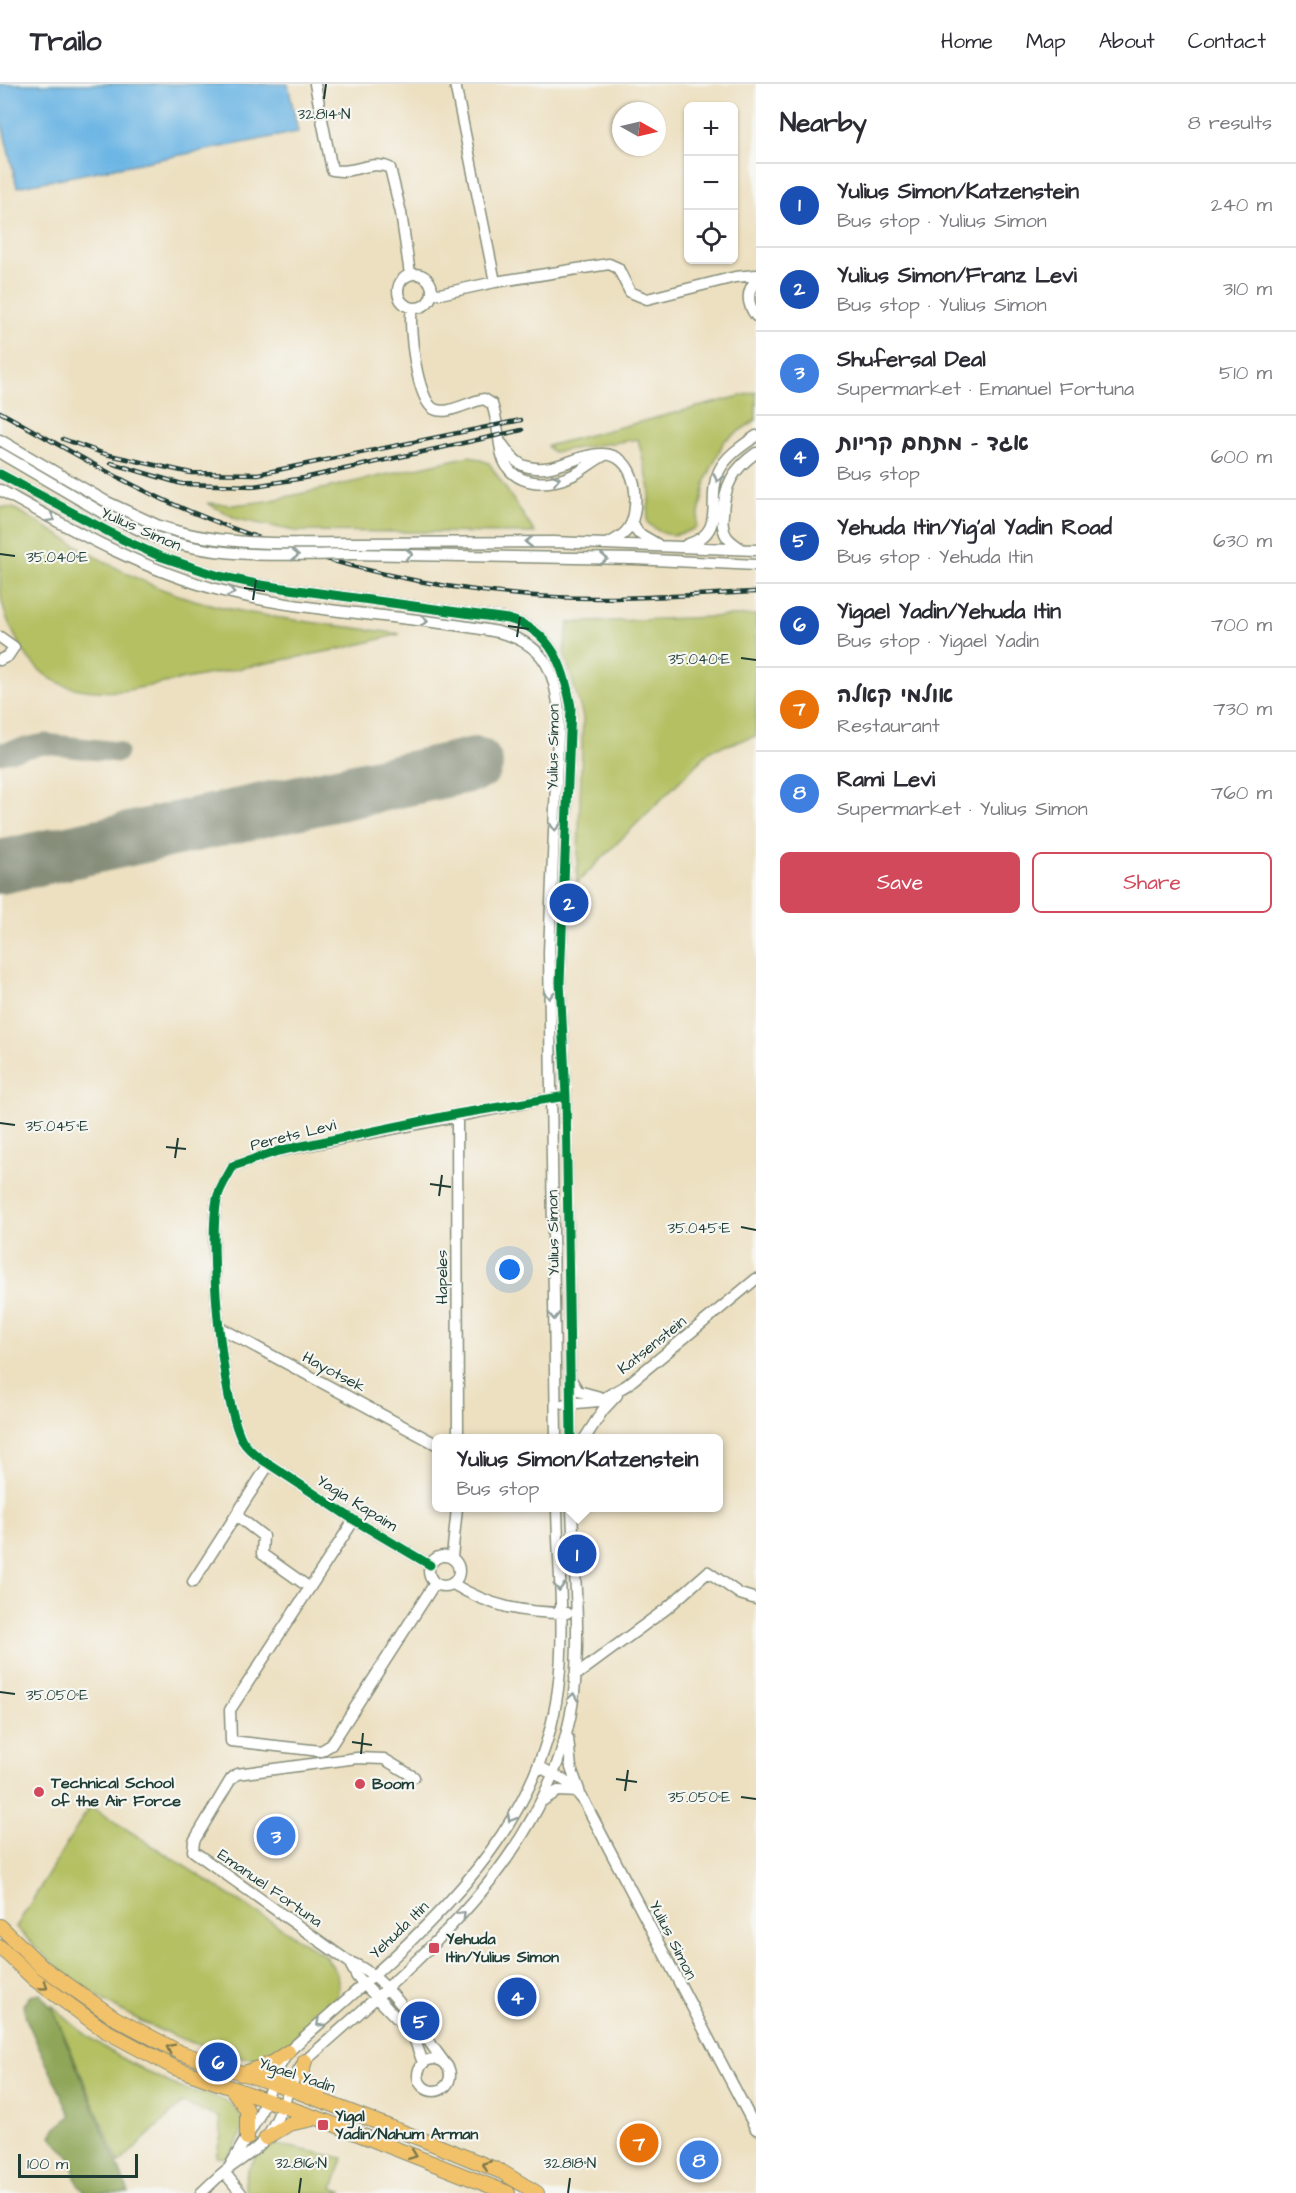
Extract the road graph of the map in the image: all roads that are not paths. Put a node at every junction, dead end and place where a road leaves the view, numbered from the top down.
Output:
1 (315, 84) edge
2 (455, 84) edge
3 (410, 274) junction
4 (756, 275) edge
5 (735, 277) junction
6 (756, 280) edge
7 (495, 282) junction
8 (433, 293) junction
9 (748, 301) junction
10 (412, 308) junction
11 (756, 316) edge
12 (756, 436) edge
13 (0, 440) edge
14 (0, 453) edge
15 (754, 456) edge
16 (0, 474) edge
17 (3, 494) edge
18 (633, 524) junction
19 (157, 532) junction
20 (609, 544) junction
21 (661, 546) junction
22 (679, 547) junction
23 (351, 548) junction
24 (742, 550) junction
25 (756, 550) edge
26 (756, 565) edge
27 (0, 637) edge
28 (0, 660) edge
29 (550, 1072) junction
30 (566, 1096) junction
31 (550, 1098) junction
32 (528, 1101) junction
33 (457, 1114) junction
34 (551, 1116) junction
35 (756, 1279) edge
36 (219, 1327) junction
37 (570, 1377) junction
38 (627, 1385) junction
39 (607, 1397) junction
40 (571, 1404) junction
41 (555, 1405) junction
42 (458, 1434) edge
43 (556, 1434) edge
44 (571, 1434) edge
45 (588, 1434) edge
46 (432, 1442) edge
47 (269, 1464) junction
48 (457, 1512) edge
49 (557, 1512) edge
50 (572, 1512) edge
51 (236, 1515) junction
52 (354, 1520) junction
53 (452, 1557) junction
54 (430, 1565) junction
55 (193, 1582) dead end
56 (435, 1583) junction
57 (453, 1584) junction
58 (310, 1588) junction
59 (756, 1599) edge
60 (533, 1612) junction
61 (560, 1613) junction
62 (576, 1614) junction
63 (561, 1636) junction
64 (576, 1676) junction
65 (568, 1723) junction
66 (538, 1766) junction
67 (554, 1773) junction
68 (414, 1777) dead end
69 (581, 1797) junction
70 (536, 1808) junction
71 (0, 1926) edge
72 (0, 1947) edge
73 (349, 1962) junction
74 (373, 1976) junction
75 (364, 1984) junction
76 (386, 1989) junction
77 (376, 1997) junction
78 (388, 2011) junction
79 (357, 2014) junction
80 (288, 2052) junction
81 (305, 2061) junction
82 (444, 2062) junction
83 (423, 2064) junction
84 (240, 2074) junction
85 (272, 2083) junction
86 (291, 2089) junction
87 (233, 2090) junction
88 (266, 2100) junction
89 (325, 2102) junction
90 (284, 2107) junction
91 (321, 2119) junction
92 (756, 2129) edge
93 (248, 2138) junction
94 (266, 2138) junction
95 (227, 2170) junction
96 (201, 2193) edge
97 (241, 2193) edge
98 (508, 2193) edge
99 (537, 2193) edge

1 - 3 street
2 - 7 street
3 - 8 street
3 - 10 street
4 - 5 street
5 - 7 street
5 - 9 street
6 - 9 street
7 - 8 street
8 - 10 street
9 - 11 street
10 - 18 street
12 -> 22 street
13 - 19 street
14 - 19 street
15 - 24 street
16 - 30 street, Yulius Simon
17 -> 29 street, Yulius Simon
18 - 20 street
18 - 21 street
19 - 23 street, bridge
20 - 21 street
20 -> 23 street
21 - 22 street
22 - 24 street
23 -> 26 street
24 - 25 street
27 - 28 street
29 - 31 street, Yulius Simon
29 - 32 street
30 - 31 street, Perets Levi
30 - 37 street, Yulius Simon
31 - 32 street, Perets Levi
31 - 34 street, Yulius Simon
32 - 33 street, Perets Levi
32 - 34 street
33 - 36 street, Perets Levi
33 - 42 street, Hapeles
34 -> 41 street, Yulius Simon
35 - 38 street, Katsenstein
36 - 46 street, Hayotsek
36 - 47 street, Perets Levi
37 - 39 street
37 - 40 street, Yulius Simon
38 - 39 street, Katsenstein
38 - 45 street
39 - 40 street, Katsenstein
40 - 41 street, Katsenstein
40 - 44 street, Yulius Simon
41 - 43 street, Yulius Simon
47 - 51 street
47 - 52 street, Yagia Kapaim
48 - 53 street
49 -> 61 street
50 - 62 street
51 - 55 street
51 - 58 street
52 - 54 street, Yagia Kapaim
52 - 58 street
53 - 54 street
53 - 57 street
54 - 56 street
56 - 57 street
56 - 58 street
57 - 60 street
59 - 64 street
60 - 61 street
60 - 63 street
61 - 62 street
61 - 63 street
62 - 64 street
63 - 66 street
65 -> 64 street
65 - 67 street
65 - 69 street
66 - 67 street, Yulius Simon
66 -> 74 street, Yehuda Itin
67 - 69 street, Yulius Simon
67 - 70 street, Yehuda Itin
68 - 73 street, Emanuel Fortuna
69 - 70 street
69 - 92 street, Yulius Simon
76 -> 70 street, Yehuda Itin
84 -> 71 main road, Yigael Yadin
72 -> 87 main road, Yigael Yadin
73 - 74 street, Emanuel Fortuna
73 - 75 street, Emanuel Fortuna
74 - 75 street, Yehuda Itin
74 - 76 street, Emanuel Fortuna
75 - 77 street, Emanuel Fortuna
75 -> 80 street, Yehuda Itin
76 - 77 street, Yehuda Itin
76 - 82 street, Emanuel Fortuna
77 - 78 street, Emanuel Fortuna
77 - 79 street, Yehuda Itin
78 - 79 street
78 - 83 street, Emanuel Fortuna
79 - 81 street, Yehuda Itin
80 - 84 main road
80 - 85 street, Yehuda Itin
81 - 86 street, Yehuda Itin
81 - 89 main road
82 - 83 street
82 - 83 street
84 - 85 main road, Yigael Yadin
85 - 86 main road, Yigael Yadin
85 - 88 street, Yehuda Itin
86 - 89 main road, Yigael Yadin
86 - 90 street, Yehuda Itin
87 - 88 main road, Yigael Yadin
87 - 93 main road
88 - 90 main road, Yigael Yadin
88 - 93 street, Yehuda Itin
99 -> 89 main road, Yigael Yadin
90 - 91 main road, Yigael Yadin
90 - 94 street, Yehuda Itin
91 - 94 main road
91 -> 98 main road, Yigael Yadin
93 - 95 street, Yehuda Itin
94 - 95 street, Yehuda Itin
95 - 96 street
95 - 97 street

